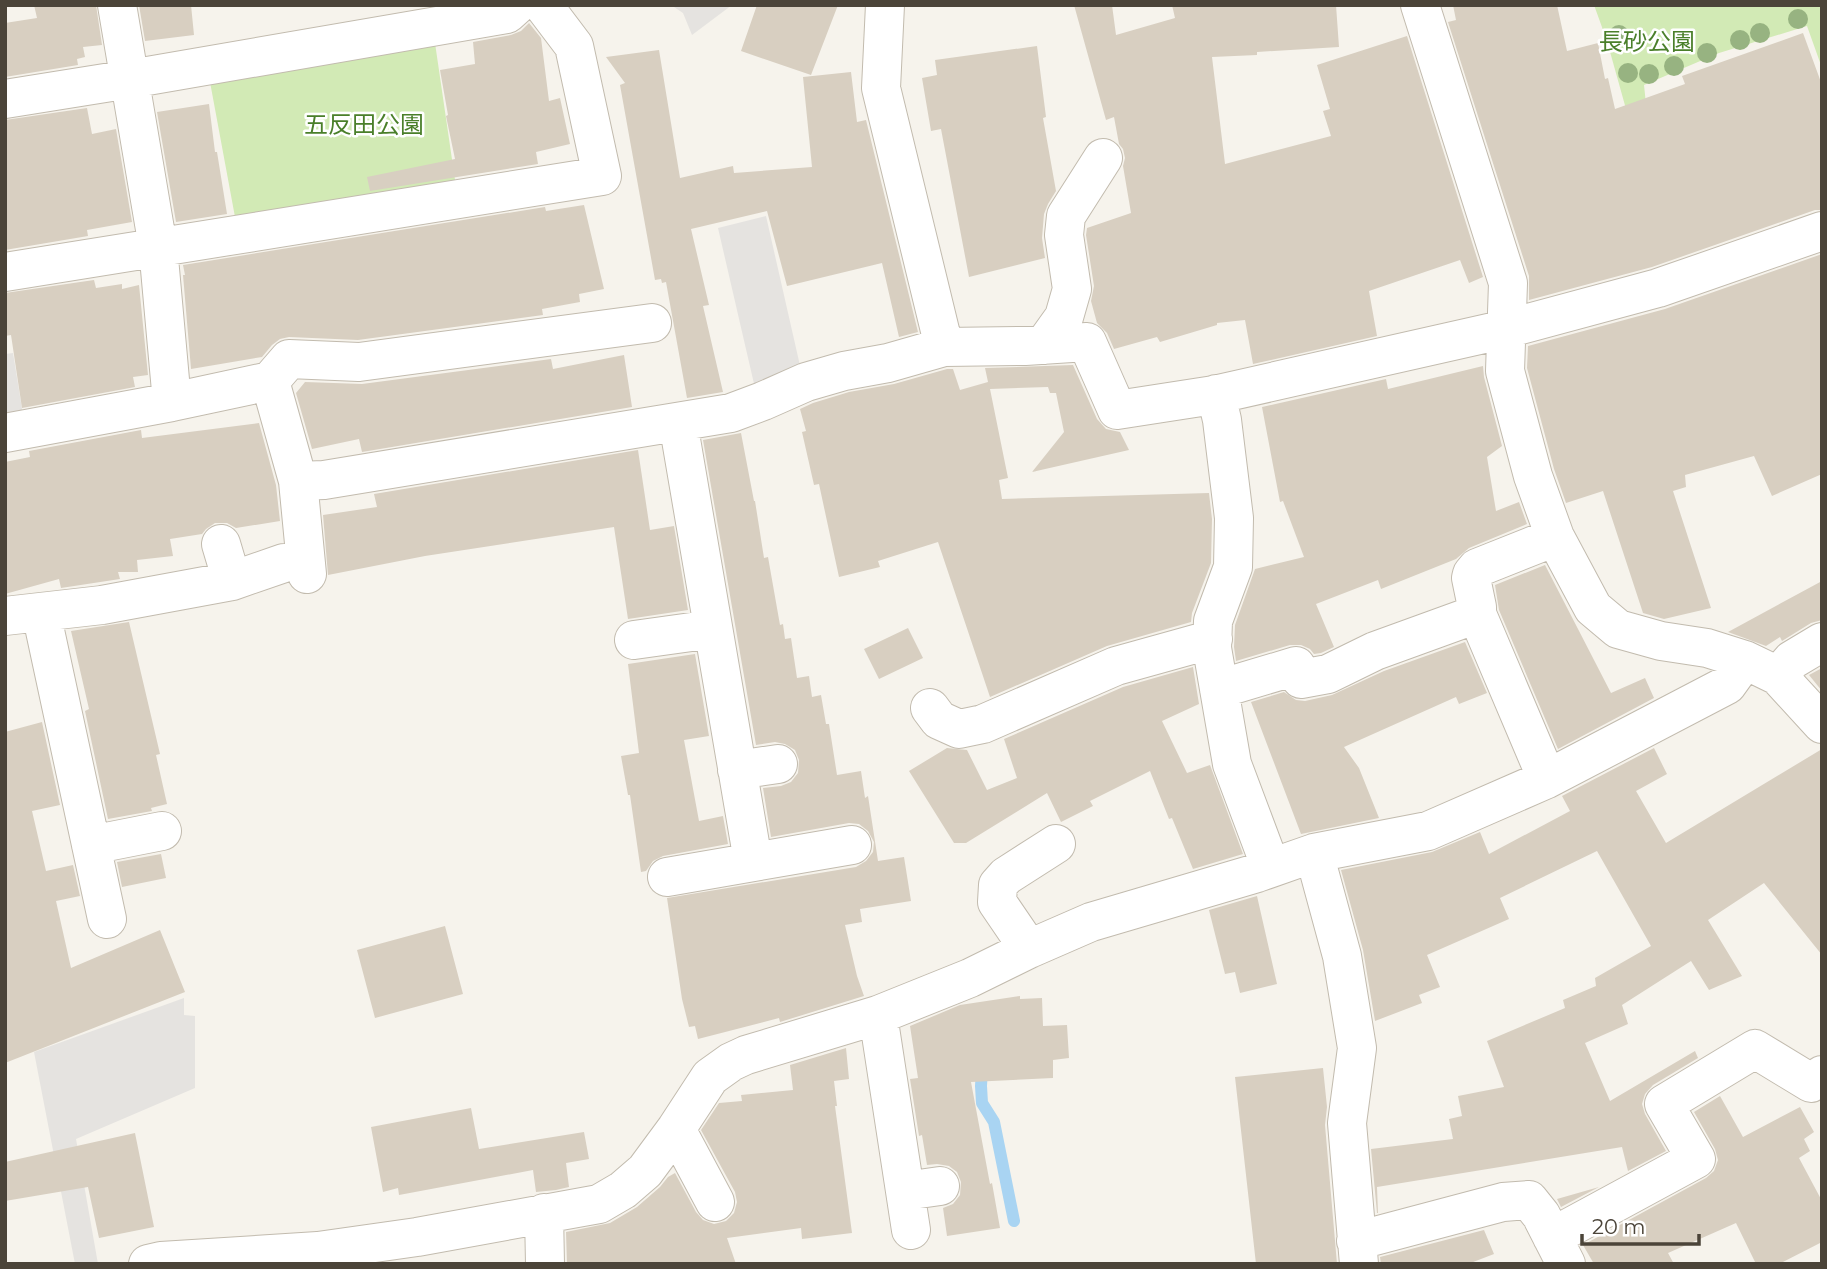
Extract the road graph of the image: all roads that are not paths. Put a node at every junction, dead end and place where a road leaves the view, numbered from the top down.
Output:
1 (117, 5) edge
2 (517, 5) edge
3 (543, 5) edge
4 (885, 5) edge
5 (1420, 5) edge
6 (130, 79) junction
7 (5, 99) edge
8 (1103, 158) dead end
9 (1822, 231) edge
10 (158, 247) junction
11 (5, 272) edge
12 (652, 323) dead end
13 (1506, 329) junction
14 (1044, 345) junction
15 (944, 347) junction
16 (270, 381) junction
17 (1216, 394) junction
18 (172, 402) junction
19 (678, 422) junction
20 (5, 433) edge
21 (298, 481) junction
22 (1555, 537) junction
23 (221, 544) dead end
24 (232, 581) junction
25 (23, 614) edge
26 (1477, 614) junction
27 (713, 629) junction
28 (634, 639) dead end
29 (1213, 639) junction
30 (1822, 642) edge
31 (1761, 668) junction
32 (1219, 689) junction
33 (929, 708) dead end
34 (1822, 724) edge
35 (778, 764) dead end
36 (737, 770) junction
37 (1547, 779) junction
38 (162, 831) dead end
39 (1056, 844) dead end
40 (91, 845) junction
41 (852, 845) dead end
42 (1314, 853) junction
43 (752, 862) junction
44 (1271, 868) junction
45 (667, 877) dead end
46 (107, 919) dead end
47 (1029, 949) junction
48 (878, 1015) junction
49 (1822, 1076) edge
50 (676, 1129) junction
51 (715, 1202) dead end
52 (544, 1213) junction
53 (911, 1230) dead end
54 (1559, 1250) edge
55 (1357, 1252) edge
56 (148, 1264) edge
57 (545, 1264) edge

1 - 6 street
2 - 6 street
3 - 10 street
4 - 15 street
5 - 13 street
6 - 7 street
6 - 10 street
8 - 14 street
9 - 13 street
10 - 11 street
10 - 18 street
12 - 16 street
13 - 17 street
13 - 22 street
14 - 15 street
14 - 17 street
15 - 19 street
16 - 18 street
16 - 21 street
17 - 29 street
18 - 20 street
19 - 21 street
19 - 27 street
21 - 24 street
22 - 26 street
22 - 31 street
23 - 24 street
24 - 25 street
25 - 40 street
26 - 32 street
26 - 37 street
27 - 28 street
27 - 36 street
29 - 32 street
29 - 33 street
30 - 31 street
31 - 34 street
31 - 37 street
32 - 44 street
35 - 36 street
36 - 43 street
37 - 42 street
38 - 40 street
39 - 47 street
40 - 46 street
41 - 43 street
42 - 44 street
42 - 55 street
43 - 45 street
44 - 47 street
47 - 48 street
48 - 50 street
48 - 53 street
49 - 54 street
50 - 51 street
50 - 52 street
52 - 56 street
52 - 57 street
54 - 55 street

